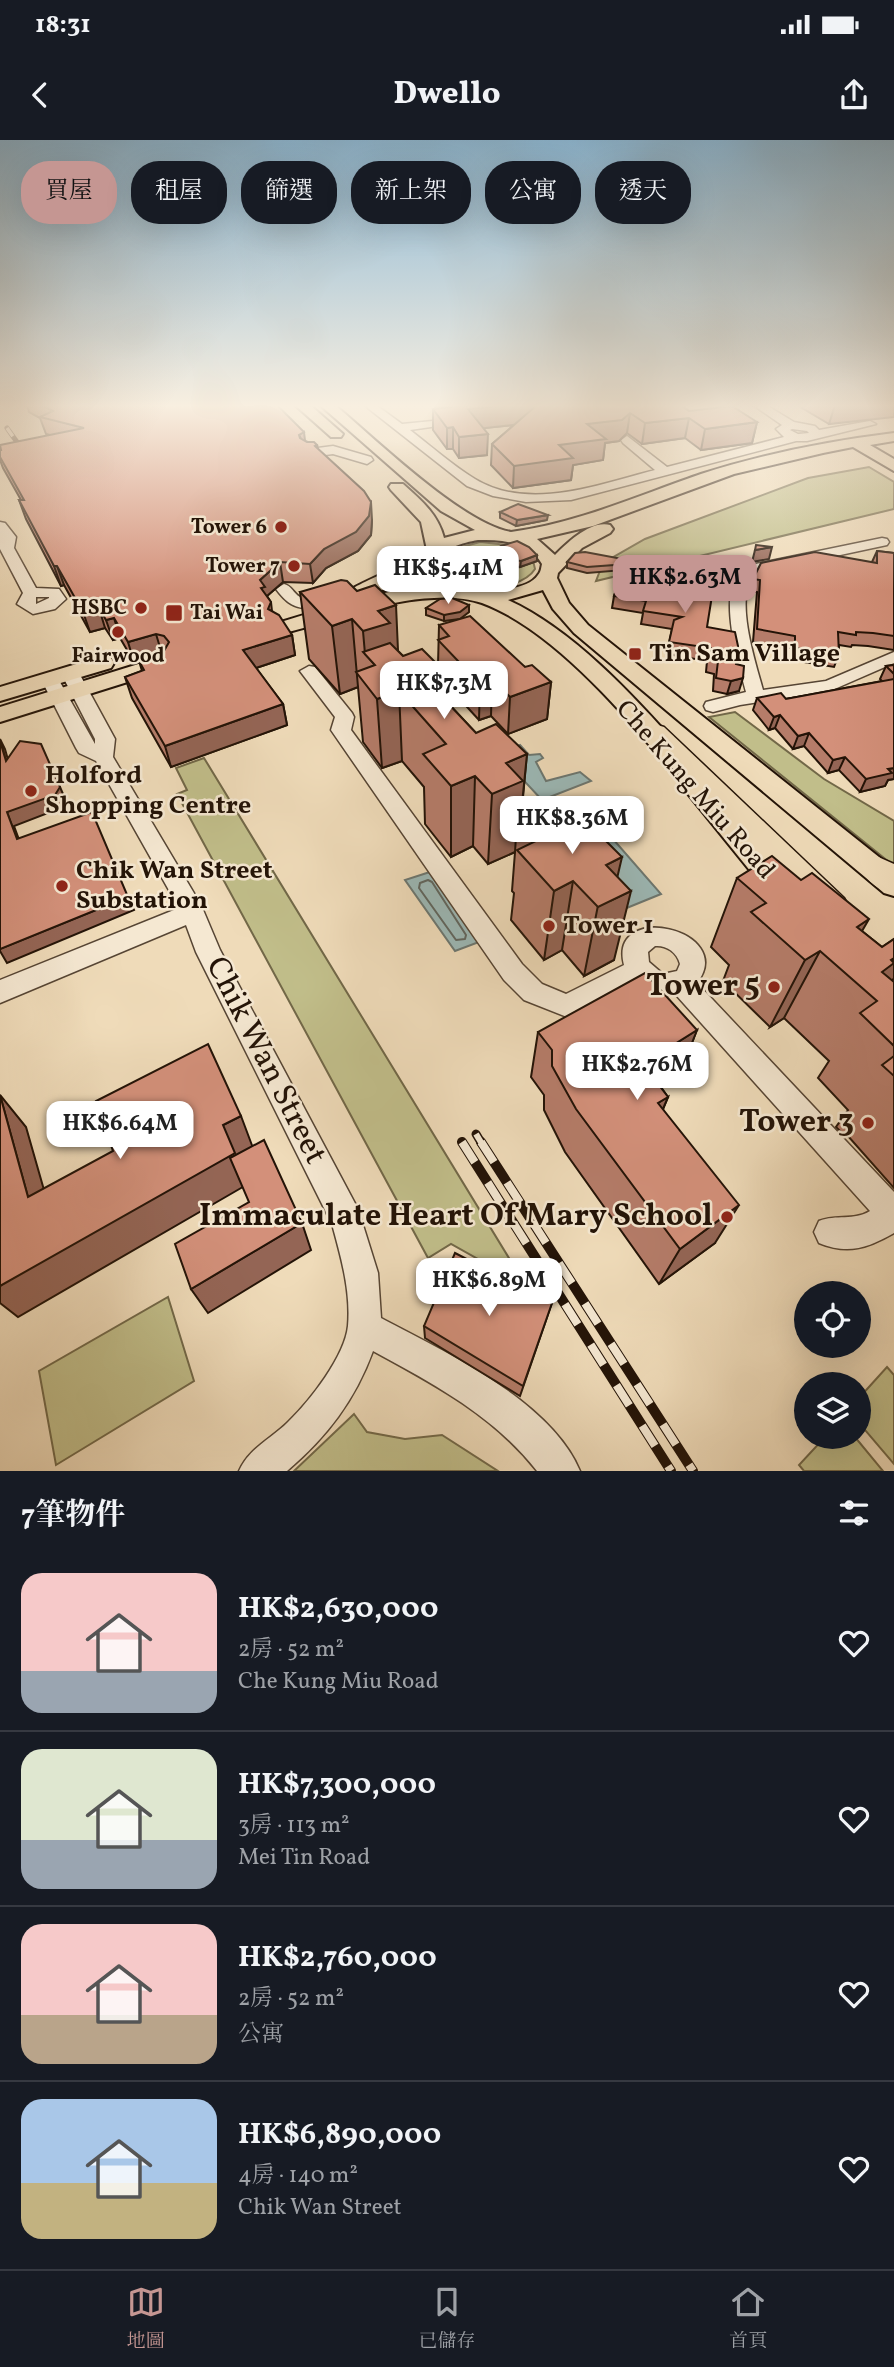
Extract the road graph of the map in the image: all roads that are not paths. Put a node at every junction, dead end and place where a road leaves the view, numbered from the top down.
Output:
1 (375, 467) edge
2 (400, 467) edge
3 (451, 467) edge
4 (659, 467) edge
5 (677, 467) edge
6 (766, 467) edge
7 (794, 467) edge
8 (664, 471) junction
9 (414, 502) junction
10 (0, 526) edge
11 (504, 536) junction
12 (890, 543) edge
13 (3, 547) edge
14 (433, 555) junction
15 (549, 573) junction
16 (389, 580) junction
17 (284, 589) dead end
18 (31, 593) dead end
19 (473, 594) junction
20 (306, 604) junction
21 (156, 656) edge
22 (894, 657) edge
23 (309, 671) dead end
24 (65, 684) junction
25 (0, 694) edge
26 (756, 697) junction
27 (713, 706) dead end
28 (0, 715) edge
29 (654, 733) joint
30 (888, 878) edge
31 (193, 912) junction
32 (840, 932) edge
33 (638, 970) junction
34 (681, 983) junction
35 (0, 992) edge
36 (830, 1231) dead end
37 (365, 1328) junction
38 (258, 1471) edge
39 (561, 1471) edge

1 - 9 main road, Che Kung Miu Road
2 - 11 main road, Che Kung Miu Road
3 - 8 street
4 - 8 street
5 - 8 street
6 - 11 main road
7 - 15 main road
9 - 14 main road, Che Kung Miu Road
9 - 16 main road
10 - 13 street
11 - 14 main road
11 - 15 main road, Che Kung Miu Road
12 - 26 street
13 - 18 street
14 - 16 main road
14 - 19 main road, Che Kung Miu Road
15 - 19 main road
15 - 30 main road, Che Kung Miu Road
16 - 20 main road
17 - 20 street
19 - 20 main road
19 - 29 main road, Che Kung Miu Road
21 - 24 main road
22 - 26 street
23 - 33 street
24 - 25 main road
24 - 28 main road
24 - 31 street, Chik Wan Street
26 - 27 street
29 - 32 highway
31 - 35 street
31 - 37 street, Chik Wan Street
33 - 34 street
33 - 34 street
34 - 36 street
37 - 38 street, Chik Wan Street
37 - 39 street

